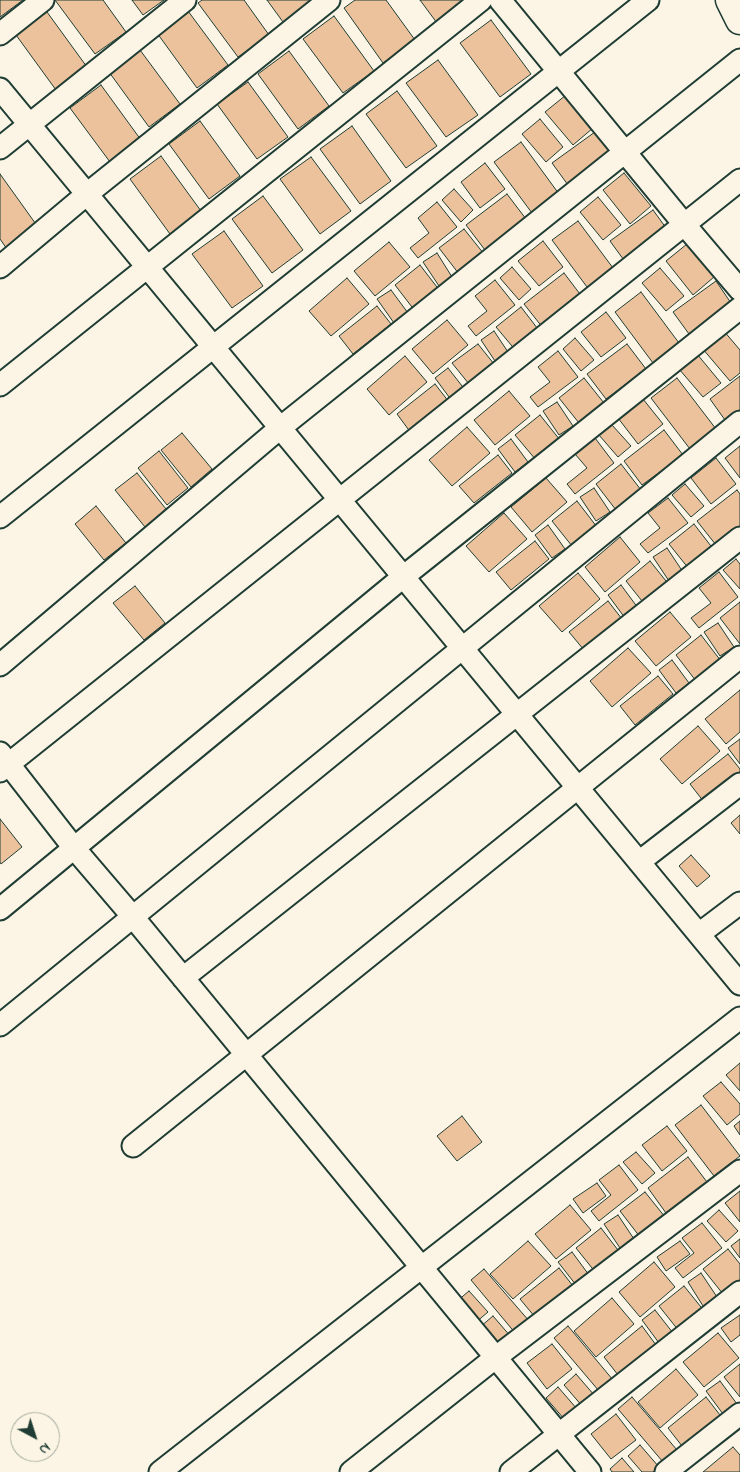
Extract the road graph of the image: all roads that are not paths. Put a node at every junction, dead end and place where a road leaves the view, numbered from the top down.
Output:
1 (42, 0) edge
2 (185, 0) edge
3 (329, 0) edge
4 (480, 0) edge
5 (500, 0) edge
6 (648, 0) edge
7 (730, 0) edge
8 (740, 20) edge
9 (0, 34) edge
10 (740, 60) edge
11 (558, 71) junction
12 (0, 89) edge
13 (29, 124) junction
14 (0, 148) edge
15 (625, 153) junction
16 (740, 180) edge
17 (87, 194) junction
18 (684, 224) junction
19 (0, 267) edge
20 (148, 267) junction
21 (740, 290) edge
22 (740, 308) edge
23 (213, 347) junction
24 (0, 386) edge
25 (740, 422) edge
26 (280, 428) junction
27 (339, 500) junction
28 (0, 517) edge
29 (740, 538) edge
30 (403, 576) junction
31 (462, 648) junction
32 (740, 657) edge
33 (0, 665) edge
34 (517, 714) junction
35 (3, 763) edge
36 (740, 784) edge
37 (578, 788) junction
38 (74, 848) junction
39 (639, 862) junction
40 (740, 903) edge
41 (0, 909) edge
42 (133, 917) junction
43 (700, 934) junction
44 (183, 978) junction
45 (740, 984) edge
46 (740, 1018) edge
47 (0, 1025) edge
48 (246, 1054) junction
49 (133, 1146) dead end
50 (740, 1171) edge
51 (420, 1268) junction
52 (740, 1292) edge
53 (494, 1358) junction
54 (740, 1414) edge
55 (560, 1435) junction
56 (160, 1472) edge
57 (351, 1472) edge
58 (510, 1472) edge
59 (590, 1472) edge
60 (666, 1472) edge

1 - 9 street
2 - 13 street
3 - 17 street
4 - 20 street
5 - 11 street
6 - 11 street
7 - 8 street
10 - 15 street
11 - 15 street
11 - 23 street
12 - 13 street
13 - 14 street
13 - 17 street
15 - 18 street
15 - 26 street
16 - 18 street
17 - 19 street
17 - 20 street
18 - 21 street
18 - 27 street
20 - 23 street
20 - 24 street
22 - 30 street
23 - 26 street
23 - 28 street
25 - 31 street
26 - 27 street
26 - 33 street
27 - 30 street
27 - 35 street
29 - 34 street
30 - 31 street
30 - 38 street
31 - 34 street
31 - 42 street
32 - 37 street
34 - 37 street
34 - 44 street
35 - 38 street
36 - 39 street
37 - 39 street
37 - 48 street
38 - 41 street
38 - 42 street
39 - 43 street
40 - 43 street
42 - 44 street
42 - 47 street
43 - 45 street
44 - 48 street
46 - 51 street
48 - 49 street
48 - 51 street
50 - 53 street
51 - 53 street
51 - 56 street
52 - 55 street
53 - 55 street
53 - 57 street
54 - 60 street
55 - 58 street
55 - 59 street

